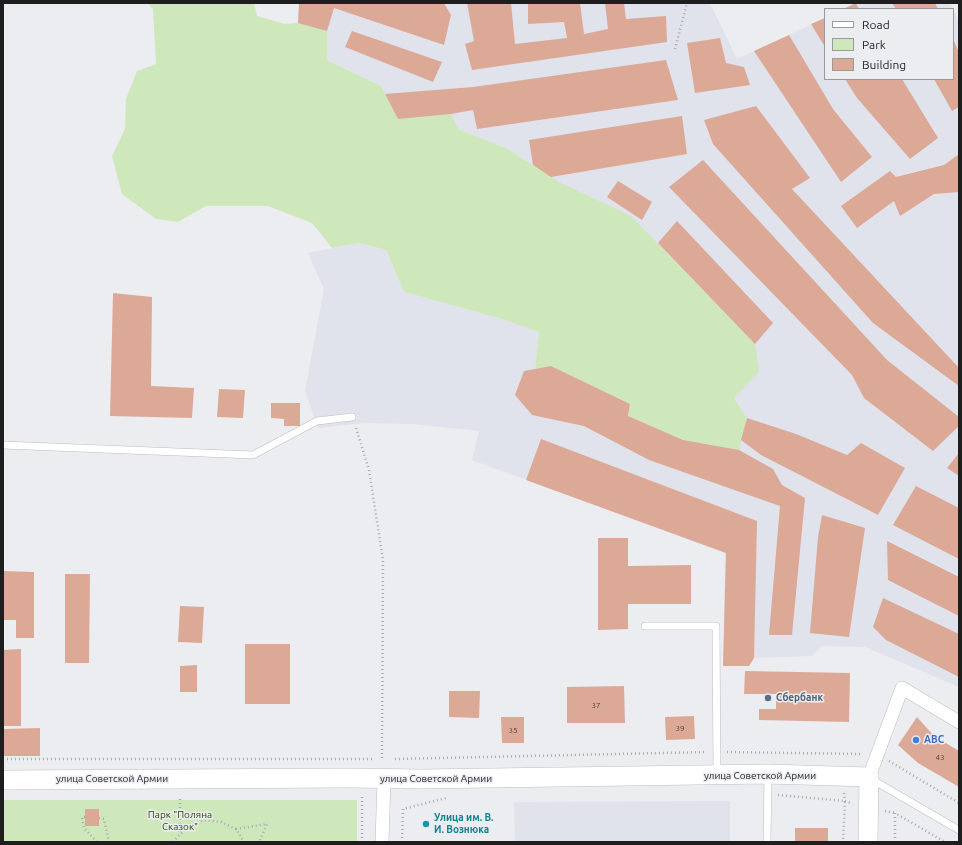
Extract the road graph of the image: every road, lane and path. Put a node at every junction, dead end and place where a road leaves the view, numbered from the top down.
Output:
1 (687, 3) edge
2 (675, 49) dead end
3 (352, 416) joint
4 (3, 445) edge
5 (644, 626) dead end
6 (959, 722) edge
7 (697, 752) dead end
8 (716, 752) junction
9 (877, 754) junction
10 (382, 759) junction
11 (3, 760) edge
12 (768, 774) junction
13 (717, 776) junction
14 (869, 777) junction
15 (384, 779) junction
16 (3, 780) edge
17 (768, 794) junction
18 (453, 796) dead end
19 (180, 799) dead end
20 (959, 803) edge
21 (85, 817) dead end
22 (99, 818) dead end
23 (236, 828) junction
24 (959, 830) edge
25 (180, 833) junction
26 (97, 842) edge
27 (109, 842) edge
28 (173, 842) edge
29 (244, 842) edge
30 (258, 842) edge
31 (382, 842) edge
32 (402, 842) edge
33 (767, 842) edge
34 (843, 842) edge
35 (868, 842) edge
36 (894, 842) edge
37 (945, 842) edge

1 - 2 path
3 - 4 lane
3 - 10 path
5 - 8 lane
6 - 9 street
7 - 10 path
8 - 9 path
8 - 13 lane
9 - 14 street
9 - 20 path
10 - 11 path
12 - 13 street, улица Советской Армии
12 - 14 street, улица Советской Армии
12 - 17 lane
13 - 15 street, улица Советской Армии
14 - 24 lane
14 - 35 street
15 - 16 street, улица Советской Армии
15 - 31 street
17 - 33 lane
17 - 34 path
18 - 32 path
19 - 25 path
21 - 26 path
22 - 27 path
23 - 25 path
23 - 29 path
23 - 30 path
25 - 28 path
36 - 37 path

